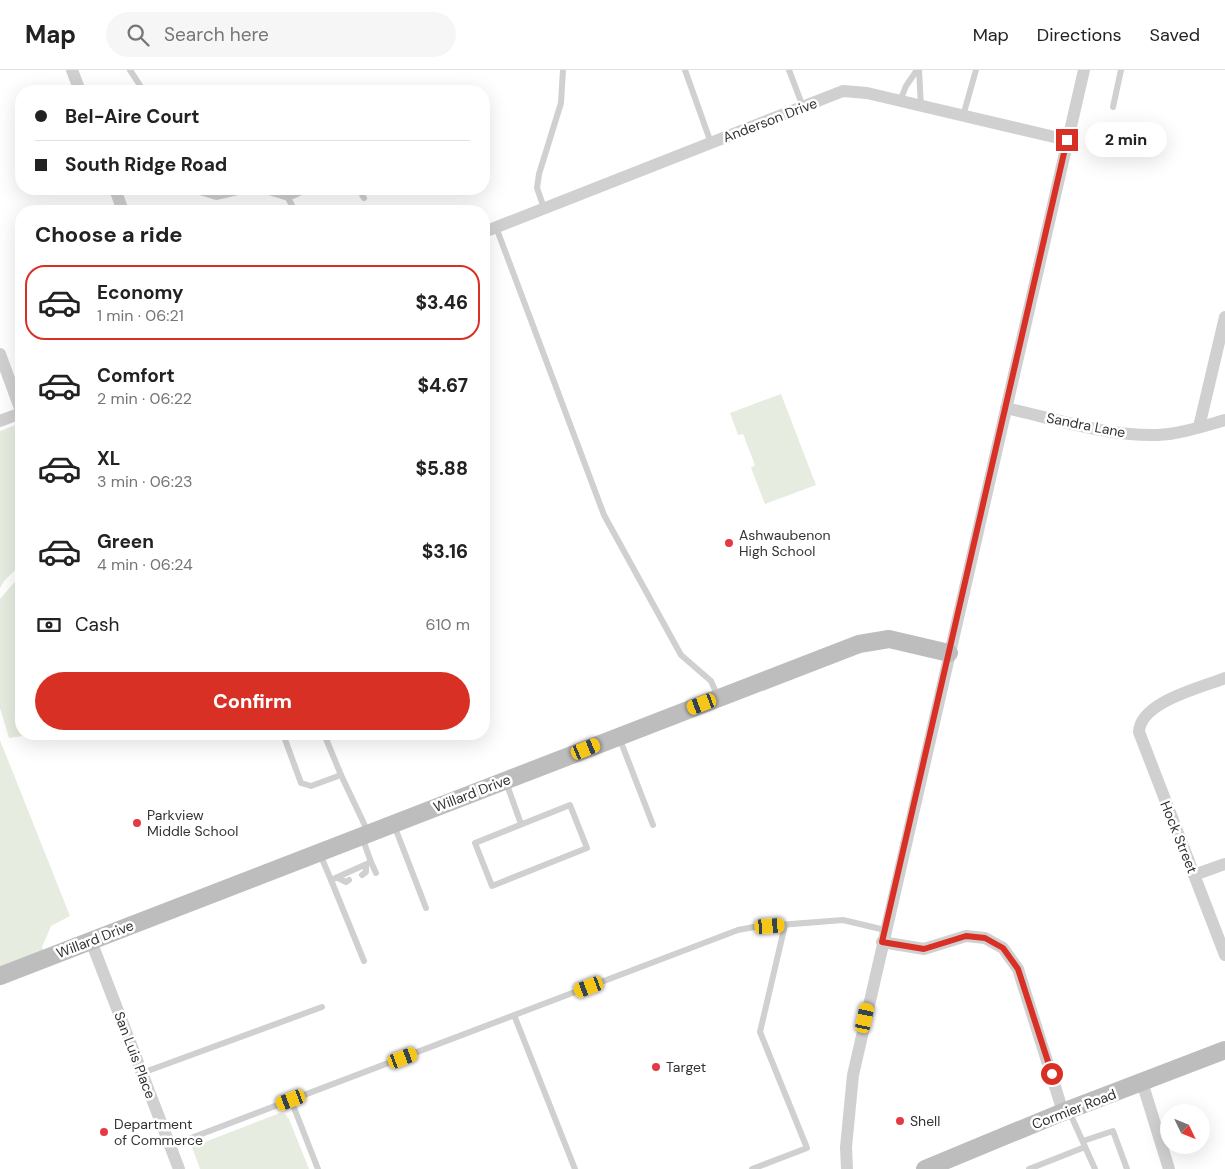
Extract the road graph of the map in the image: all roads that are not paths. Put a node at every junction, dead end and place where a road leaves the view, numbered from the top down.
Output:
1 (72, 70) edge
2 (130, 70) edge
3 (563, 70) edge
4 (685, 70) edge
5 (789, 70) edge
6 (918, 70) edge
7 (976, 70) edge
8 (1084, 70) edge
9 (1121, 70) edge
10 (78, 85) edge
11 (140, 85) edge
12 (900, 101) junction
13 (922, 106) junction
14 (803, 107) junction
15 (1113, 107) dead end
16 (963, 116) junction
17 (1067, 140) junction
18 (711, 143) junction
19 (209, 195) edge
20 (225, 195) edge
21 (278, 195) edge
22 (295, 195) edge
23 (362, 195) edge
24 (288, 198) junction
25 (364, 198) dead end
26 (292, 205) edge
27 (544, 208) junction
28 (490, 230) edge
29 (1225, 318) edge
30 (0, 354) edge
31 (15, 395) edge
32 (1006, 408) junction
33 (15, 415) edge
34 (1225, 420) edge
35 (0, 421) edge
36 (1199, 427) junction
37 (949, 653) junction
38 (1225, 678) edge
39 (718, 698) junction
40 (618, 736) junction
41 (286, 740) edge
42 (327, 740) edge
43 (341, 774) junction
44 (506, 781) junction
45 (393, 824) junction
46 (521, 824) junction
47 (653, 824) dead end
48 (365, 835) junction
49 (320, 852) junction
50 (369, 864) junction
51 (1225, 864) edge
52 (376, 873) dead end
53 (362, 875) dead end
54 (1194, 875) junction
55 (334, 879) junction
56 (349, 880) dead end
57 (426, 908) dead end
58 (785, 924) junction
59 (883, 936) junction
60 (91, 941) junction
61 (1225, 955) edge
62 (364, 961) dead end
63 (0, 976) edge
64 (322, 1007) dead end
65 (514, 1015) junction
66 (1225, 1050) edge
67 (142, 1073) junction
68 (1142, 1082) junction
69 (291, 1100) junction
70 (1066, 1112) junction
71 (1084, 1144) junction
72 (170, 1146) junction
73 (179, 1169) edge
74 (318, 1169) edge
75 (575, 1169) edge
76 (752, 1169) edge
77 (847, 1169) edge
78 (924, 1169) edge
79 (1030, 1169) edge
80 (1095, 1169) edge
81 (1127, 1169) edge
82 (1169, 1169) edge

1 - 10 street
2 - 11 lane
3 - 27 lane
4 - 18 lane
5 - 14 lane
6 - 12 lane
6 - 13 lane
7 - 16 lane
8 - 17 street
9 - 15 lane
12 - 13 street, Anderson Drive
12 - 14 street, Anderson Drive
13 - 16 street, Anderson Drive
14 - 18 street, Anderson Drive
16 - 17 street, Anderson Drive
17 - 32 street
18 - 27 street, Anderson Drive
19 - 20 lane
21 - 24 lane
22 - 24 lane
23 - 25 lane
24 - 26 lane
27 - 28 street, Anderson Drive
28 - 39 lane
29 - 36 street
30 - 31 street
32 - 36 street, Sandra Lane
32 - 37 street
33 - 35 street
34 - 36 street, Sandra Lane
37 - 39 street, Willard Drive
37 - 59 street
38 - 54 street, Hock Street
39 - 40 street, Willard Drive
40 - 44 street, Willard Drive
40 - 47 lane
41 - 43 lane
42 - 43 lane
43 - 48 lane
44 - 45 street, Willard Drive
44 - 46 lane
45 - 48 street, Willard Drive
45 - 57 lane
46 - 46 lane
48 - 49 street, Willard Drive
48 - 50 lane
49 - 55 lane
49 - 60 street, Willard Drive
50 - 52 lane
50 - 53 lane
50 - 55 lane
51 - 54 street
54 - 61 street, Hock Street
55 - 56 lane
55 - 62 lane
58 - 59 lane
58 - 65 lane
58 - 76 lane
59 - 70 street
59 - 77 street
60 - 63 street, Willard Drive
60 - 67 street, San Luis Place
64 - 67 lane
65 - 69 lane
65 - 75 lane
66 - 68 street, Cormier Road
67 - 72 street, San Luis Place
68 - 70 street, Cormier Road
68 - 82 street
69 - 72 lane
69 - 74 lane
70 - 71 lane
70 - 78 street, Cormier Road
71 - 79 lane
71 - 80 lane
71 - 81 lane
72 - 73 street, San Luis Place

